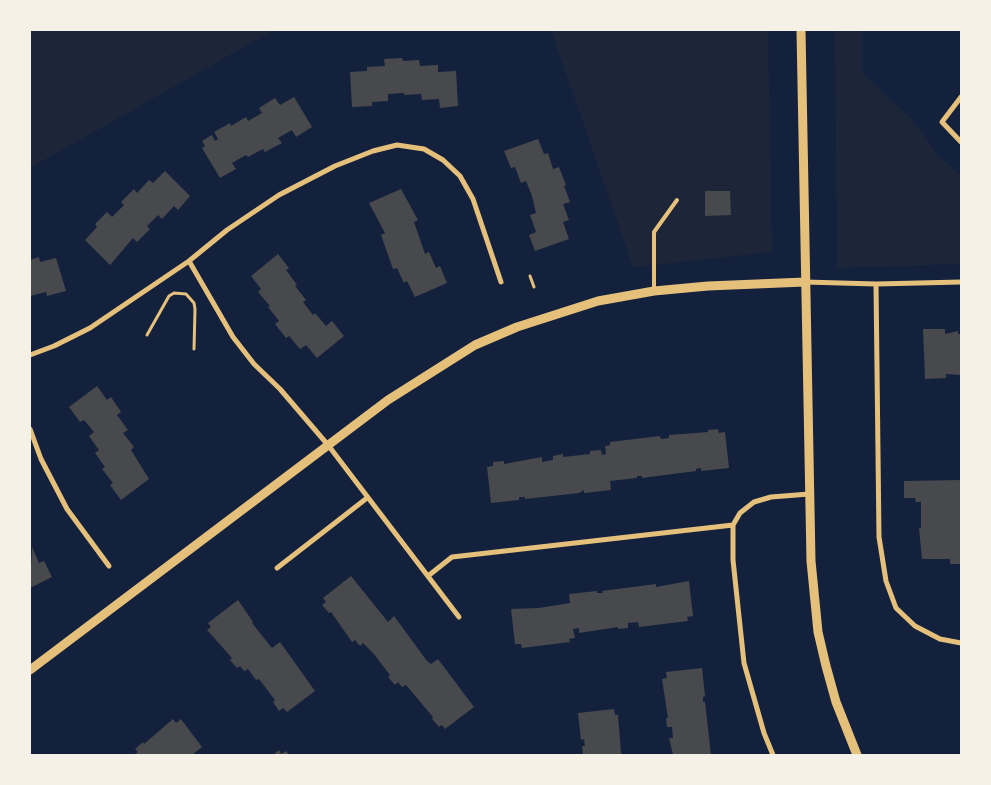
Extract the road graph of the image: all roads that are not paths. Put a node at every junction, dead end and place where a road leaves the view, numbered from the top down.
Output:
1 (801, 30) edge
2 (961, 97) edge
3 (961, 142) edge
4 (677, 200) dead end
5 (189, 261) junction
6 (501, 282) dead end
7 (805, 282) junction
8 (961, 282) edge
9 (876, 284) junction
10 (654, 291) junction
11 (30, 355) edge
12 (30, 429) edge
13 (328, 445) junction
14 (809, 494) junction
15 (367, 498) junction
16 (733, 524) junction
17 (109, 566) dead end
18 (277, 568) dead end
19 (428, 576) junction
20 (460, 617) dead end
21 (961, 643) edge
22 (30, 670) edge
23 (773, 755) edge
24 (858, 755) edge

1 - 7 street
2 - 3 street
4 - 10 lane
5 - 6 street
5 - 11 street
5 - 13 street
7 - 9 street
7 - 10 street
7 - 14 street
8 - 9 street
9 - 21 street
10 - 13 street
12 - 17 street
13 - 15 street
13 - 22 street
14 - 16 street
14 - 24 street
15 - 18 street
15 - 19 street
16 - 19 street
16 - 23 street
19 - 20 street

